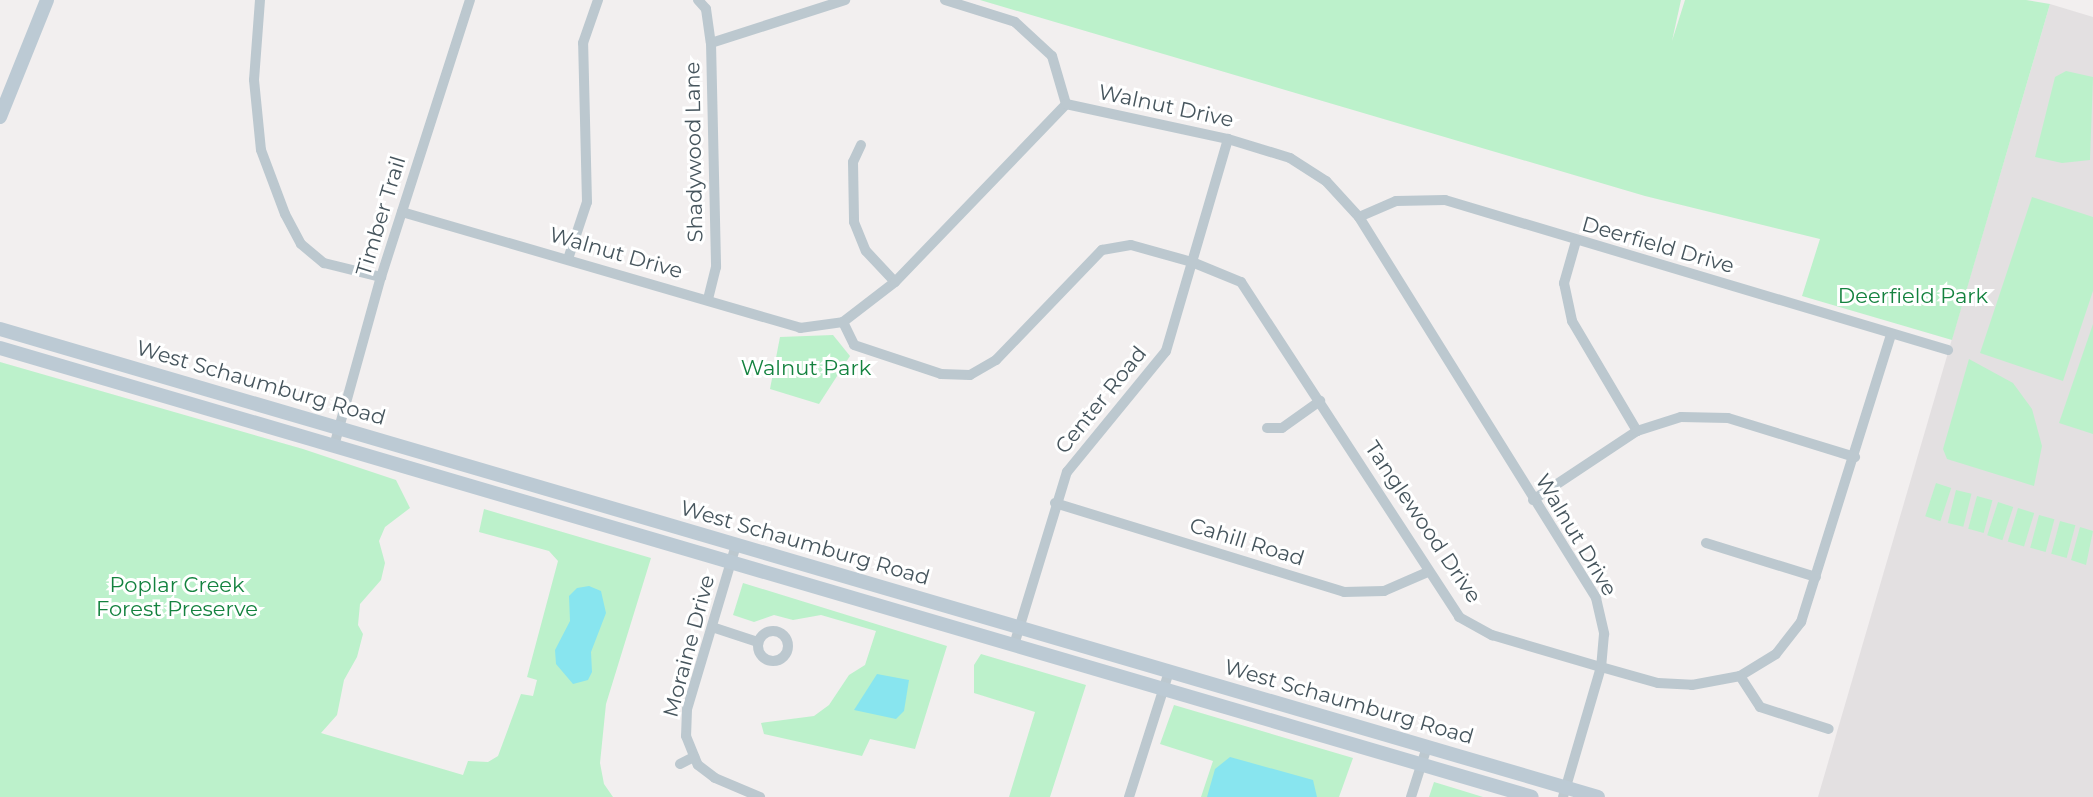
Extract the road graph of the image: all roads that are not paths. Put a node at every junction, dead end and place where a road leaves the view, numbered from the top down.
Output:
1 (47, 0) edge
2 (260, 0) edge
3 (470, 0) edge
4 (598, 0) edge
5 (698, 0) edge
6 (845, 0) edge
7 (945, 0) edge
8 (711, 43) junction
9 (1066, 104) junction
10 (0, 117) edge
11 (1228, 139) junction
12 (860, 145) dead end
13 (402, 212) junction
14 (1359, 217) junction
15 (1576, 241) junction
16 (568, 259) junction
17 (1192, 262) junction
18 (381, 277) junction
19 (895, 282) junction
20 (708, 300) junction
21 (843, 322) junction
22 (0, 329) edge
23 (1891, 334) junction
24 (0, 348) edge
25 (1948, 350) dead end
26 (1321, 401) junction
27 (339, 428) junction
28 (1267, 428) dead end
29 (1637, 430) junction
30 (334, 446) junction
31 (1855, 457) junction
32 (1533, 500) junction
33 (1055, 503) junction
34 (1706, 542) dead end
35 (736, 545) junction
36 (731, 562) junction
37 (1428, 572) junction
38 (1816, 577) junction
39 (712, 627) junction
40 (1020, 628) junction
41 (758, 642) dead end
42 (1014, 645) junction
43 (1601, 667) junction
44 (1169, 672) junction
45 (1740, 676) junction
46 (1163, 689) junction
47 (1829, 729) dead end
48 (1427, 747) junction
49 (694, 757) junction
50 (680, 764) dead end
51 (1422, 765) junction
52 (1564, 792) edge
53 (760, 797) edge
54 (1129, 797) edge
55 (1411, 797) edge
56 (1532, 797) edge
57 (1598, 797) edge

1 - 10 main road
2 - 18 street
3 - 13 street, Timber Trail
4 - 16 street
5 - 8 street, Shadywood Lane
6 - 8 street
7 - 9 street
8 - 20 street, Shadywood Lane
9 - 11 street, Walnut Drive
9 - 19 street, Walnut Drive
11 - 14 street, Walnut Drive
11 - 17 street, Center Road
12 - 19 street
13 - 16 street, Walnut Drive
13 - 18 street, Timber Trail
14 - 15 street, Deerfield Drive
14 - 32 street, Walnut Drive
15 - 23 street, Deerfield Drive
15 - 29 street
16 - 20 street, Walnut Drive
17 - 21 street, Tanglewood Drive
17 - 26 street, Tanglewood Drive
17 - 33 street, Center Road
18 - 27 street, Timber Trail
19 - 21 street, Walnut Drive
20 - 21 street, Walnut Drive
22 - 27 main road, West Schaumburg Road
23 - 25 street, Deerfield Drive
23 - 31 street, Tanglewood Drive
24 - 30 main road, West Schaumburg Road
26 - 28 street
26 - 37 street, Tanglewood Drive
27 - 30 street, Timber Trail
27 - 35 main road, West Schaumburg Road
29 - 31 street
29 - 32 street
30 - 36 main road, West Schaumburg Road
31 - 38 street, Tanglewood Drive
32 - 43 street, Walnut Drive
33 - 37 street, Cahill Road
33 - 40 street, Center Road
34 - 38 street
35 - 36 street, Moraine Drive
35 - 40 main road, West Schaumburg Road
36 - 39 street, Moraine Drive
36 - 42 main road, West Schaumburg Road
37 - 43 street, Tanglewood Drive
38 - 45 street, Tanglewood Drive
39 - 41 street
39 - 49 street, Moraine Drive
40 - 42 street, Center Road
40 - 44 main road, West Schaumburg Road
42 - 46 main road, West Schaumburg Road
43 - 45 street, Tanglewood Drive
43 - 52 street, Walnut Drive
44 - 46 street
44 - 48 main road, West Schaumburg Road
45 - 47 street
46 - 51 main road, West Schaumburg Road
46 - 54 street
48 - 51 street
48 - 52 main road, West Schaumburg Road
49 - 50 street
49 - 53 street
51 - 55 street
51 - 56 main road, West Schaumburg Road
52 - 57 main road, West Schaumburg Road

